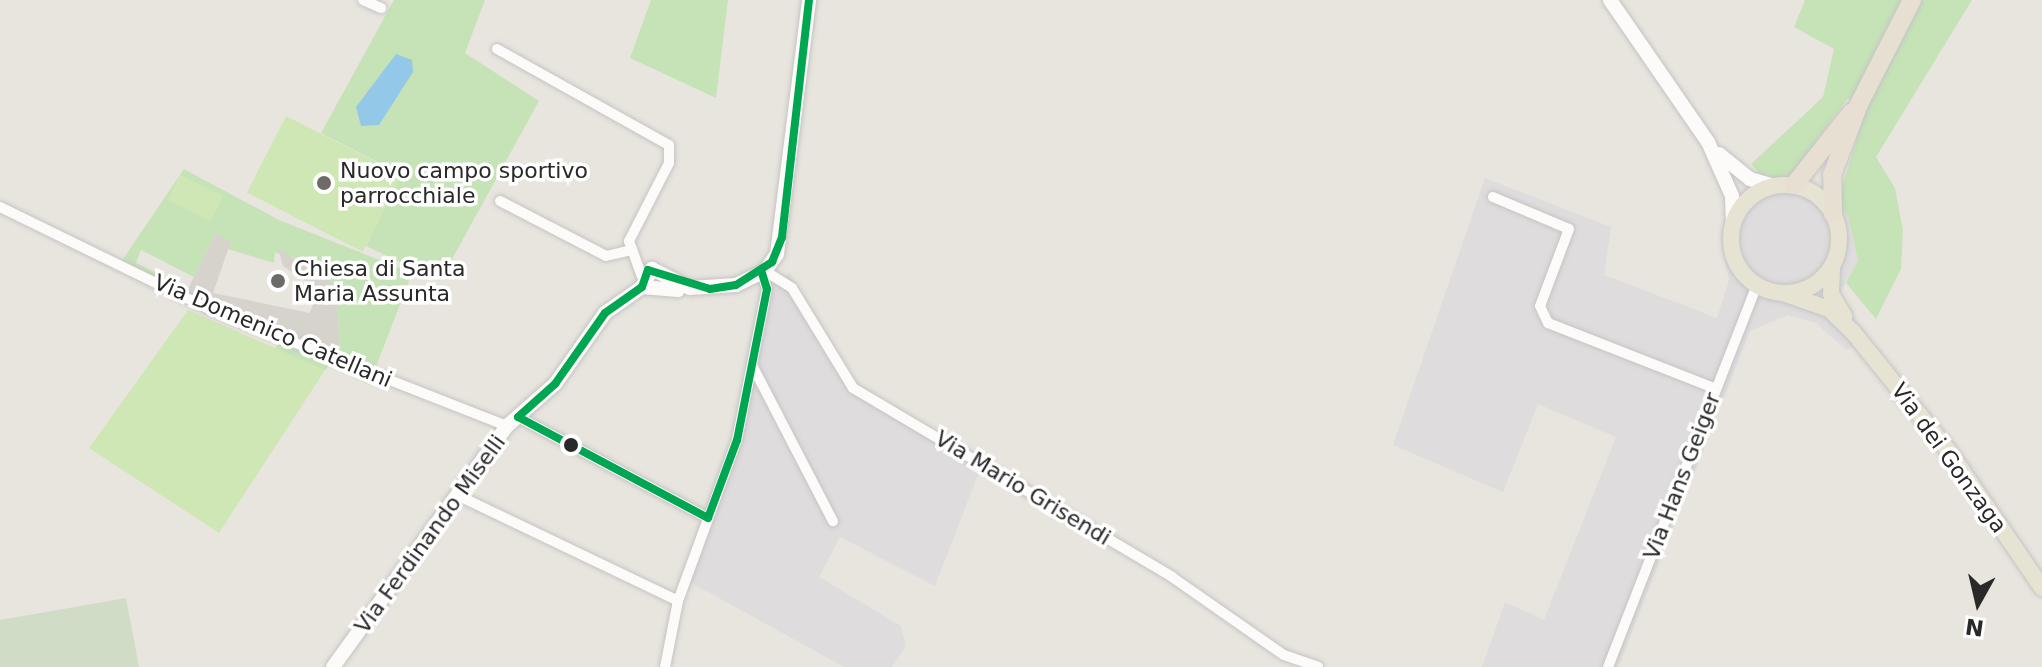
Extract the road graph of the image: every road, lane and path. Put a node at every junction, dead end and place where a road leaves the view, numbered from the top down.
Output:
1 (363, 0) edge
2 (809, 0) edge
3 (1610, 0) edge
4 (1912, 0) edge
5 (381, 8) dead end
6 (497, 49) dead end
7 (1859, 104) junction
8 (1708, 142) junction
9 (1784, 186) junction
10 (1493, 197) dead end
11 (500, 201) dead end
12 (0, 207) edge
13 (1833, 214) junction
14 (1733, 224) junction
15 (633, 252) junction
16 (1832, 266) junction
17 (764, 272) junction
18 (651, 283) junction
19 (1757, 285) junction
20 (1783, 293) junction
21 (1853, 332) junction
22 (752, 365) junction
23 (1716, 389) junction
24 (512, 422) junction
25 (457, 495) junction
26 (708, 518) junction
27 (833, 521) dead end
28 (2042, 588) edge
29 (678, 601) junction
30 (333, 667) edge
31 (665, 667) edge
32 (1318, 667) edge
33 (1608, 667) edge

1 - 5 street
2 - 17 street
3 - 8 street
4 - 7 highway
6 - 15 street
7 - 9 highway
7 - 13 highway
8 - 9 street
8 - 14 street
9 - 13 main road
9 - 14 main road
10 - 23 street
11 - 15 street
12 - 24 street, Via Domenico Catellani
13 - 16 main road
14 - 19 main road
15 - 18 street
16 - 20 main road
16 - 21 main road
17 - 18 street
17 - 22 street
17 - 32 street, Via Mario Grisendi
18 - 24 street, Via Ferdinando Miselli
19 - 20 main road
19 - 23 street, Via Hans Geiger
20 - 21 main road
21 - 28 main road, Via dei Gonzaga
22 - 26 street
22 - 27 street
23 - 33 street, Via Hans Geiger
24 - 25 street, Via Ferdinando Miselli
24 - 26 street, Via Domenico Catellani
25 - 29 street
25 - 30 street, Via Ferdinando Miselli
26 - 29 street
29 - 31 street

